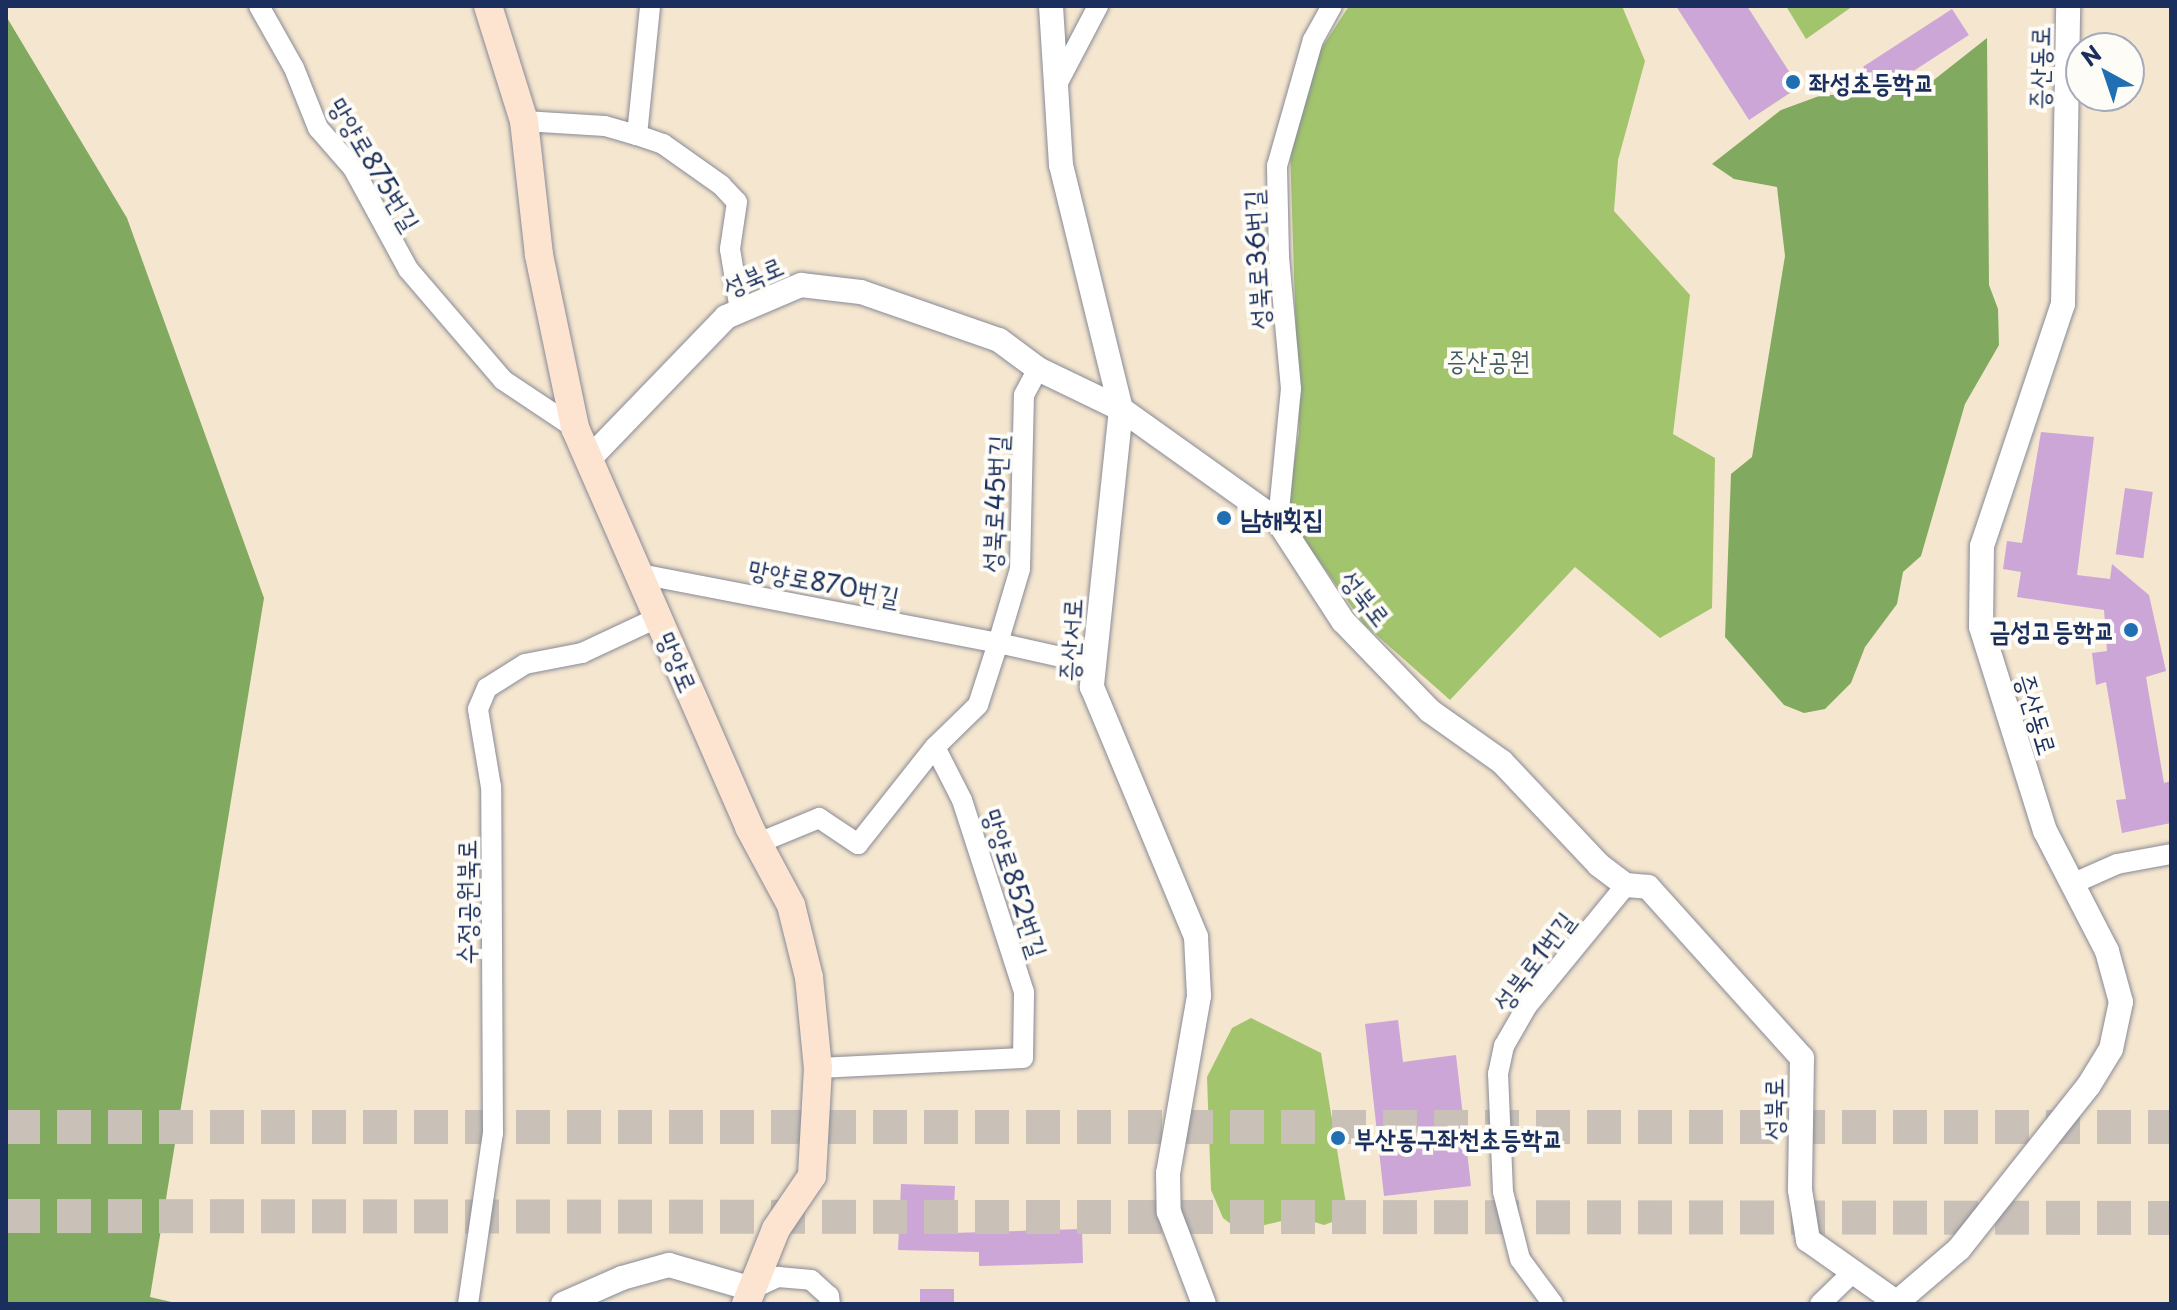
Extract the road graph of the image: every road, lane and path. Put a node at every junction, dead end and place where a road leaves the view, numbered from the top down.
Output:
1 (259, 6) edge
2 (488, 6) edge
3 (650, 6) edge
4 (1051, 6) edge
5 (1098, 6) edge
6 (1332, 6) edge
7 (2068, 6) edge
8 (1055, 89) junction
9 (524, 121) junction
10 (637, 135) junction
11 (740, 310) junction
12 (1038, 369) junction
13 (1121, 409) junction
14 (575, 428) junction
15 (589, 459) junction
16 (1278, 521) junction
17 (640, 574) junction
18 (659, 617) junction
19 (998, 643) junction
20 (1093, 664) junction
21 (935, 747) junction
22 (761, 842) junction
23 (2171, 854) edge
24 (2072, 884) junction
25 (1626, 885) junction
26 (818, 1068) junction
27 (1853, 1272) junction
28 (749, 1297) edge
29 (1895, 1303) edge
30 (468, 1304) edge
31 (563, 1304) edge
32 (830, 1304) edge
33 (1204, 1304) edge
34 (1553, 1304) edge
35 (1820, 1304) edge

1 - 14 street, 망양로875번길
2 - 9 main road, 망양로
3 - 10 street
4 - 8 street, 증산서로
5 - 8 street
6 - 16 street, 성북로36번길
7 - 24 street, 증산동로
8 - 13 street, 증산서로
9 - 10 street
9 - 14 main road, 망양로
10 - 11 street
11 - 12 street, 성북로
11 - 15 street, 성북로
12 - 13 street, 성북로
12 - 19 street, 성북로45번길
13 - 16 street, 성북로
13 - 20 street, 증산서로
14 - 15 main road, 망양로
15 - 17 main road, 망양로
16 - 25 street, 성북로
17 - 18 main road, 망양로
17 - 19 street, 망양로870번길
18 - 22 main road, 망양로
18 - 30 street, 수정공원북로
19 - 20 street
19 - 21 street
20 - 33 street, 증산서로
21 - 22 street
21 - 26 street, 망양로852번길
22 - 26 main road, 망양로
23 - 24 street
24 - 29 street, 증산동로
25 - 27 street, 성북로
25 - 34 street, 성북로1번길
26 - 28 main road, 망양로
27 - 29 street, 성북로
27 - 35 street
28 - 31 street
28 - 32 street

